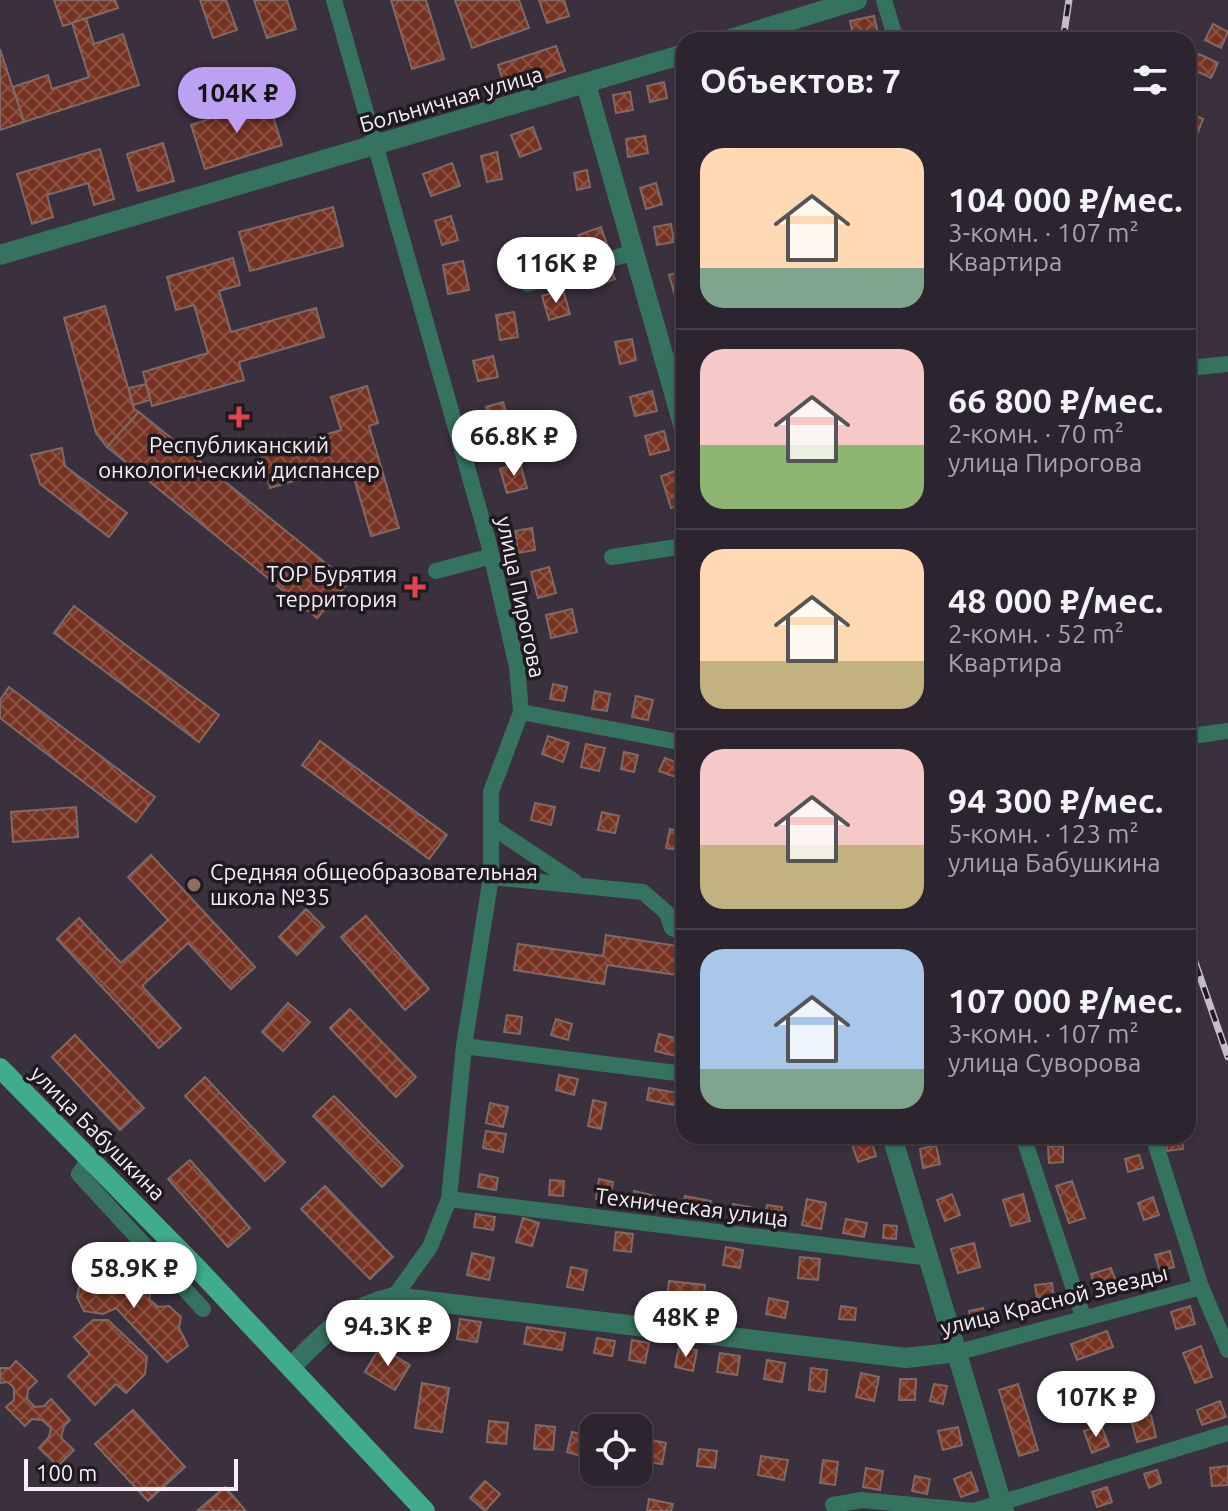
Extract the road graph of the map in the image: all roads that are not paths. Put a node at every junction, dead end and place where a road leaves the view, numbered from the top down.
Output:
1 (334, 0) edge
2 (857, 0) edge
3 (884, 0) edge
4 (754, 32) edge
5 (894, 32) edge
6 (676, 56) edge
7 (586, 84) junction
8 (374, 147) junction
9 (634, 252) junction
10 (0, 255) edge
11 (527, 284) dead end
12 (1228, 364) edge
13 (1196, 367) edge
14 (676, 400) edge
15 (676, 547) edge
16 (492, 556) junction
17 (612, 557) dead end
18 (436, 571) dead end
19 (521, 712) junction
20 (1228, 731) edge
21 (1199, 735) dead end
22 (676, 741) edge
23 (492, 827) junction
24 (491, 877) junction
25 (576, 883) junction
26 (676, 930) edge
27 (464, 1046) junction
28 (0, 1068) edge
29 (676, 1073) edge
30 (894, 1144) edge
31 (1026, 1144) edge
32 (1156, 1144) edge
33 (90, 1158) junction
34 (449, 1199) junction
35 (930, 1258) junction
36 (1201, 1287) junction
37 (394, 1297) junction
38 (203, 1309) dead end
39 (1084, 1319) junction
40 (1228, 1350) edge
41 (959, 1352) junction
42 (291, 1367) junction
43 (1228, 1433) edge
44 (833, 1505) dead end
45 (1003, 1506) edge
46 (425, 1511) edge

1 - 8 street, улица Пирогова
2 - 4 street
3 - 5 street
6 - 7 street, Больничная улица
7 - 8 street, Больничная улица
7 - 9 street
8 - 10 street, Больничная улица
8 - 16 street, улица Пирогова
9 - 11 street
9 - 14 street
12 - 13 street
15 - 17 street
16 - 18 street
16 - 19 street, улица Пирогова
19 - 22 street
19 - 23 street, улица Пирогова
20 - 21 street
23 - 24 street, улица Пирогова
23 - 25 street
24 - 25 street
24 - 27 street, улица Пирогова
25 - 26 street
27 - 29 street
27 - 34 street, улица Пирогова
28 - 33 main road, улица Бабушкина
30 - 35 street
31 - 39 street
32 - 36 street
33 - 38 street
33 - 42 main road, улица Бабушкина
34 - 35 street, Техническая улица
34 - 37 street, улица Пирогова
35 - 41 street
36 - 39 street, улица Красной Звезды
36 - 40 street
37 - 41 street, улица Красной Звезды
37 - 42 street
39 - 41 street, улица Красной Звезды
41 - 45 street
42 - 46 main road, улица Бабушкина
43 - 45 street
44 - 45 street

